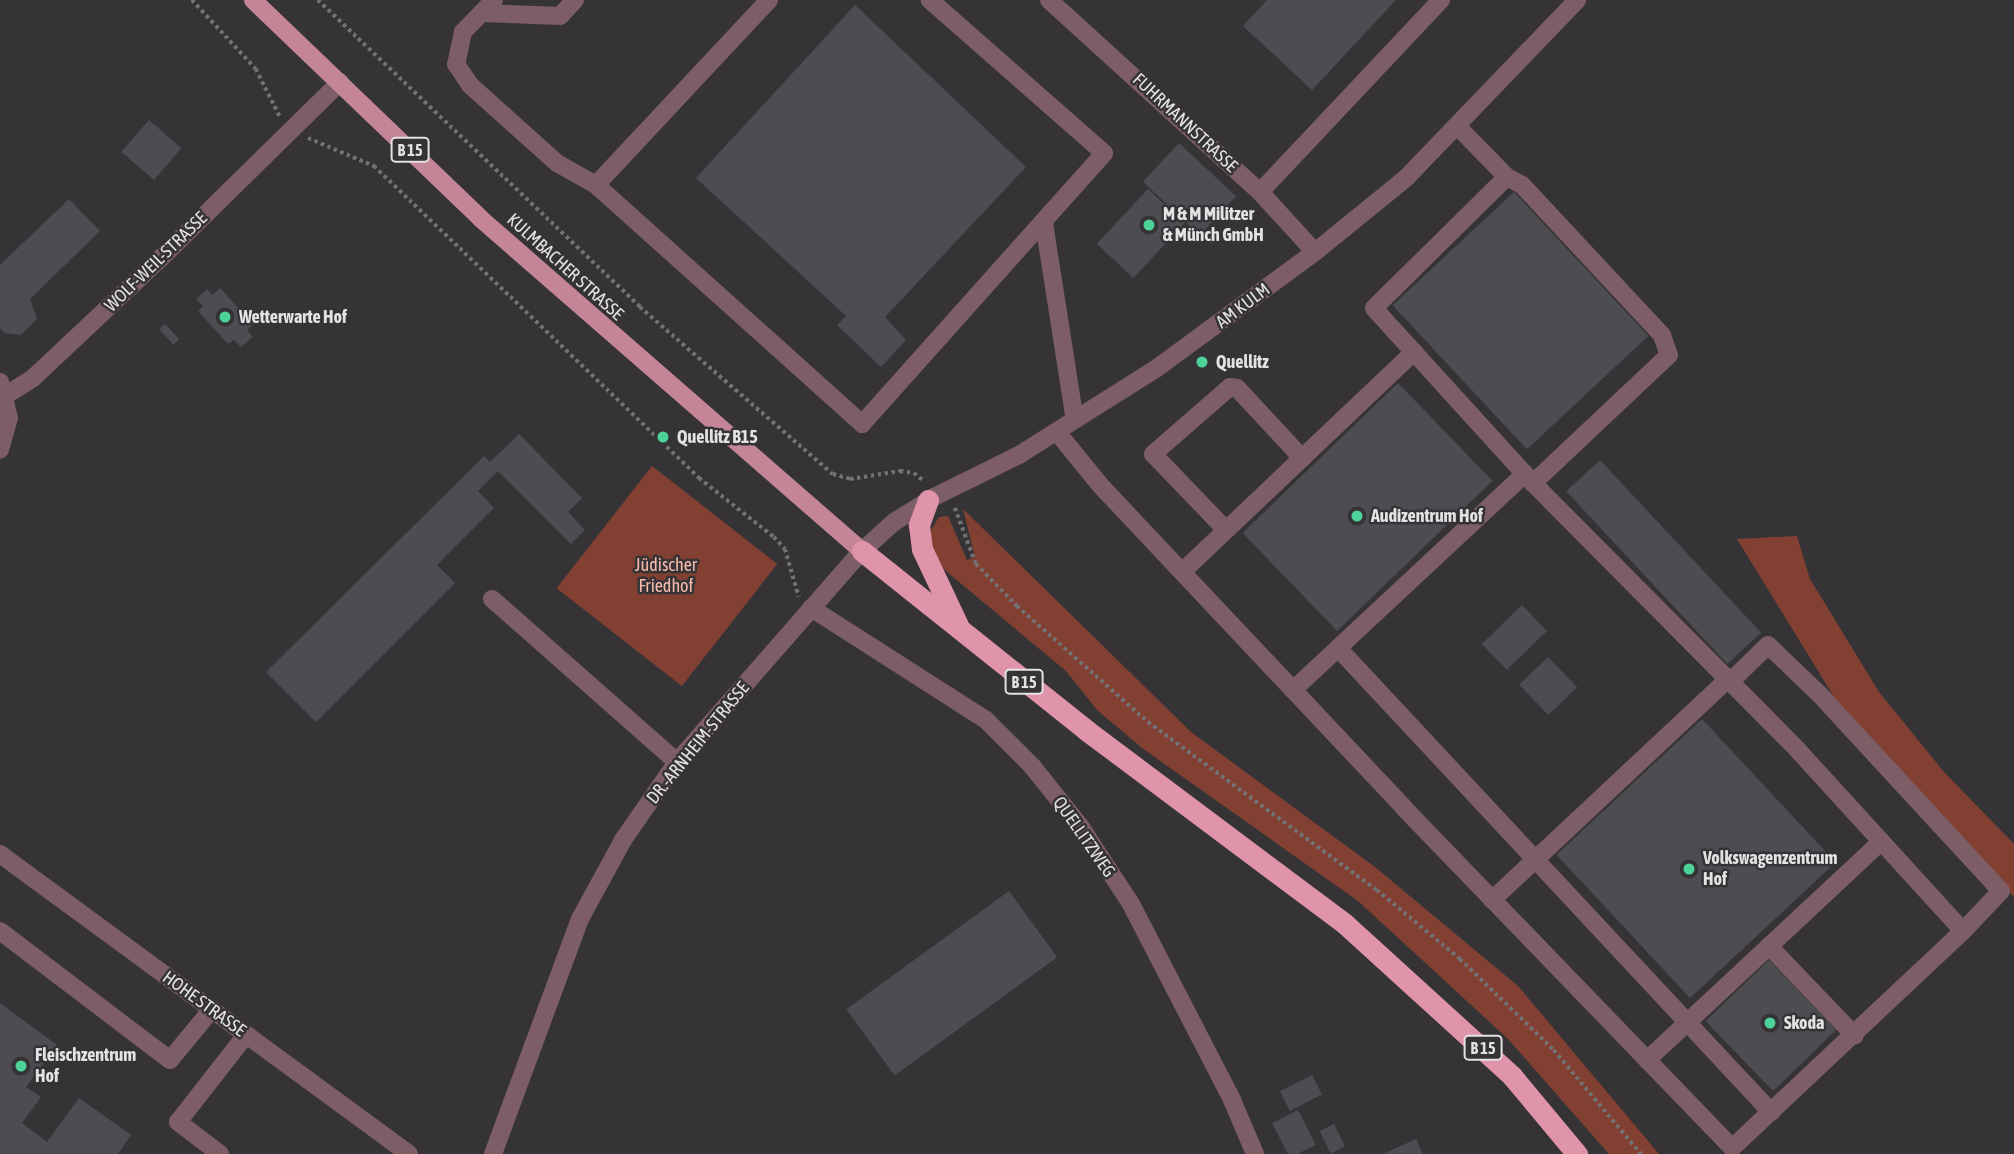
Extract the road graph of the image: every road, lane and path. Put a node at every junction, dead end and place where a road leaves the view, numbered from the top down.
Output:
1 (192, 0) edge
2 (253, 0) edge
3 (318, 0) edge
4 (575, 0) edge
5 (769, 0) edge
6 (930, 0) edge
7 (1049, 0) edge
8 (1441, 0) edge
9 (1577, 0) edge
10 (488, 6) edge
11 (340, 82) junction
12 (1458, 127) junction
13 (291, 131) junction
14 (1507, 177) junction
15 (596, 185) junction
16 (1260, 192) junction
17 (1044, 223) junction
18 (1315, 252) junction
19 (1414, 352) junction
20 (3, 388) edge
21 (1075, 421) junction
22 (774, 425) junction
23 (769, 430) dead end
24 (1057, 432) junction
25 (0, 450) edge
26 (1302, 458) junction
27 (1529, 478) junction
28 (937, 495) junction
29 (1226, 530) junction
30 (862, 551) junction
31 (1182, 572) junction
32 (492, 599) dead end
33 (811, 608) junction
34 (962, 634) junction
35 (1338, 648) junction
36 (1729, 680) junction
37 (1293, 690) junction
38 (677, 762) junction
39 (1881, 842) junction
40 (0, 854) edge
41 (1535, 860) junction
42 (1492, 900) junction
43 (1963, 930) junction
44 (0, 931) edge
45 (1769, 946) junction
46 (212, 1010) junction
47 (1687, 1022) junction
48 (246, 1035) junction
49 (1855, 1036) junction
50 (1647, 1060) junction
51 (1771, 1112) junction
52 (220, 1154) edge
53 (408, 1154) edge
54 (494, 1154) edge
55 (1255, 1154) edge
56 (1577, 1154) edge
57 (1641, 1154) edge

1 - 13 path
2 - 11 main road, KULMBACHER STRASSE / B 15
3 - 22 path
4 - 10 street
5 - 15 street
6 - 17 street
7 - 16 street, FUHRMANNSTRASSE
8 - 16 street
9 - 12 street, AM KULM
10 - 15 street
11 - 13 street, WOLF-WEIL-STRASSE
11 - 30 main road, KULMBACHER STRASSE / B 15
12 - 14 street
12 - 18 street, AM KULM
13 - 20 street, WOLF-WEIL-STRASSE
13 - 33 path
14 - 19 street
14 - 27 street
15 - 17 street
16 - 18 street, FUHRMANNSTRASSE
17 - 21 street
18 - 21 street, AM KULM
19 - 26 street
19 - 27 street
20 - 25 street, WOLF-WEIL-STRASSE
21 - 24 street, AM KULM
22 - 23 path
22 - 28 path
24 - 28 street, AM KULM
24 - 31 street
26 - 29 street
26 - 29 street
27 - 35 street
27 - 36 street
28 - 30 street, AM KULM
28 - 34 highway
28 - 57 path
29 - 31 street
30 - 33 street, DR.-ARNHEIM-STRASSE
30 - 34 highway, B 15
31 - 37 street
32 - 38 street
33 - 38 street, DR.-ARNHEIM-STRASSE
33 - 55 street, QUELLITZWEG
34 - 56 highway, B 15
35 - 37 street
35 - 41 street
36 - 39 street
36 - 41 street
36 - 43 street
37 - 42 street
38 - 54 street, DR.-ARNHEIM-STRASSE
39 - 43 street
39 - 45 street
40 - 46 street, HOHE STRASSE
41 - 42 street
41 - 47 street
42 - 50 street
43 - 49 street
44 - 46 street
45 - 47 street
45 - 49 street
46 - 48 street, HOHE STRASSE
47 - 50 street
47 - 51 street
48 - 52 street
48 - 53 street, HOHE STRASSE
49 - 51 street
50 - 51 street

